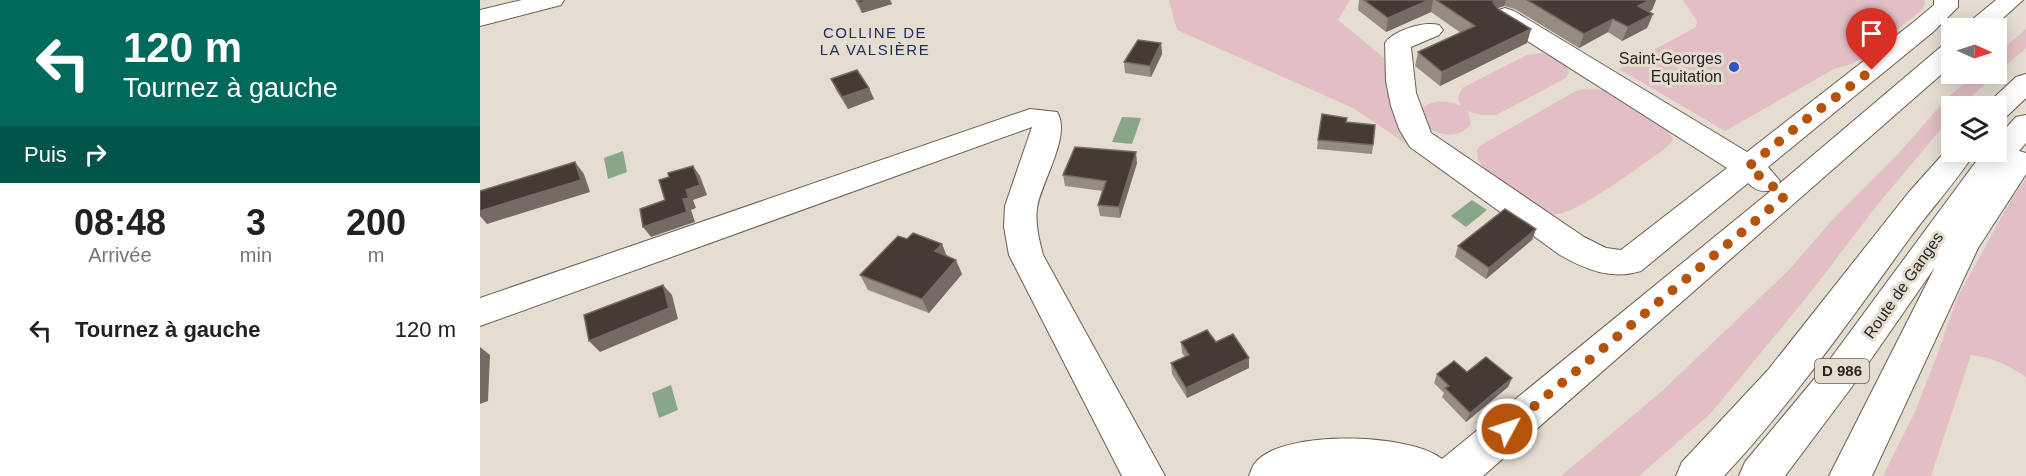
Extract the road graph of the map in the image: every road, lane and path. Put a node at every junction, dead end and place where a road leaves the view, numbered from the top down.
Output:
1 (552, 0) edge
2 (1946, 0) edge
3 (2011, 0) edge
4 (515, 4) edge
5 (1505, 16) edge
6 (480, 18) edge
7 (1989, 18) edge
8 (1430, 30) dead end
9 (1941, 61) edge
10 (2026, 83) edge
11 (2007, 101) edge
12 (2026, 124) edge
13 (2026, 151) edge
14 (1950, 162) edge
15 (1748, 167) junction
16 (1785, 196) junction
17 (480, 312) edge
18 (1144, 476) edge
19 (1270, 476) edge
20 (1431, 476) edge
21 (1453, 476) edge
22 (1697, 476) edge
23 (1760, 476) edge
24 (1850, 476) edge

1 - 4 main road
2 - 15 main road
3 - 7 main road
4 - 6 main road
5 - 15 main road
8 - 15 main road
9 - 16 main road
10 - 11 main road
12 - 23 main road, Route de Ganges / D 986
13 - 24 main road
14 - 22 main road, D 986
15 - 16 main road
16 - 21 main road
17 - 18 main road
19 - 20 main road

